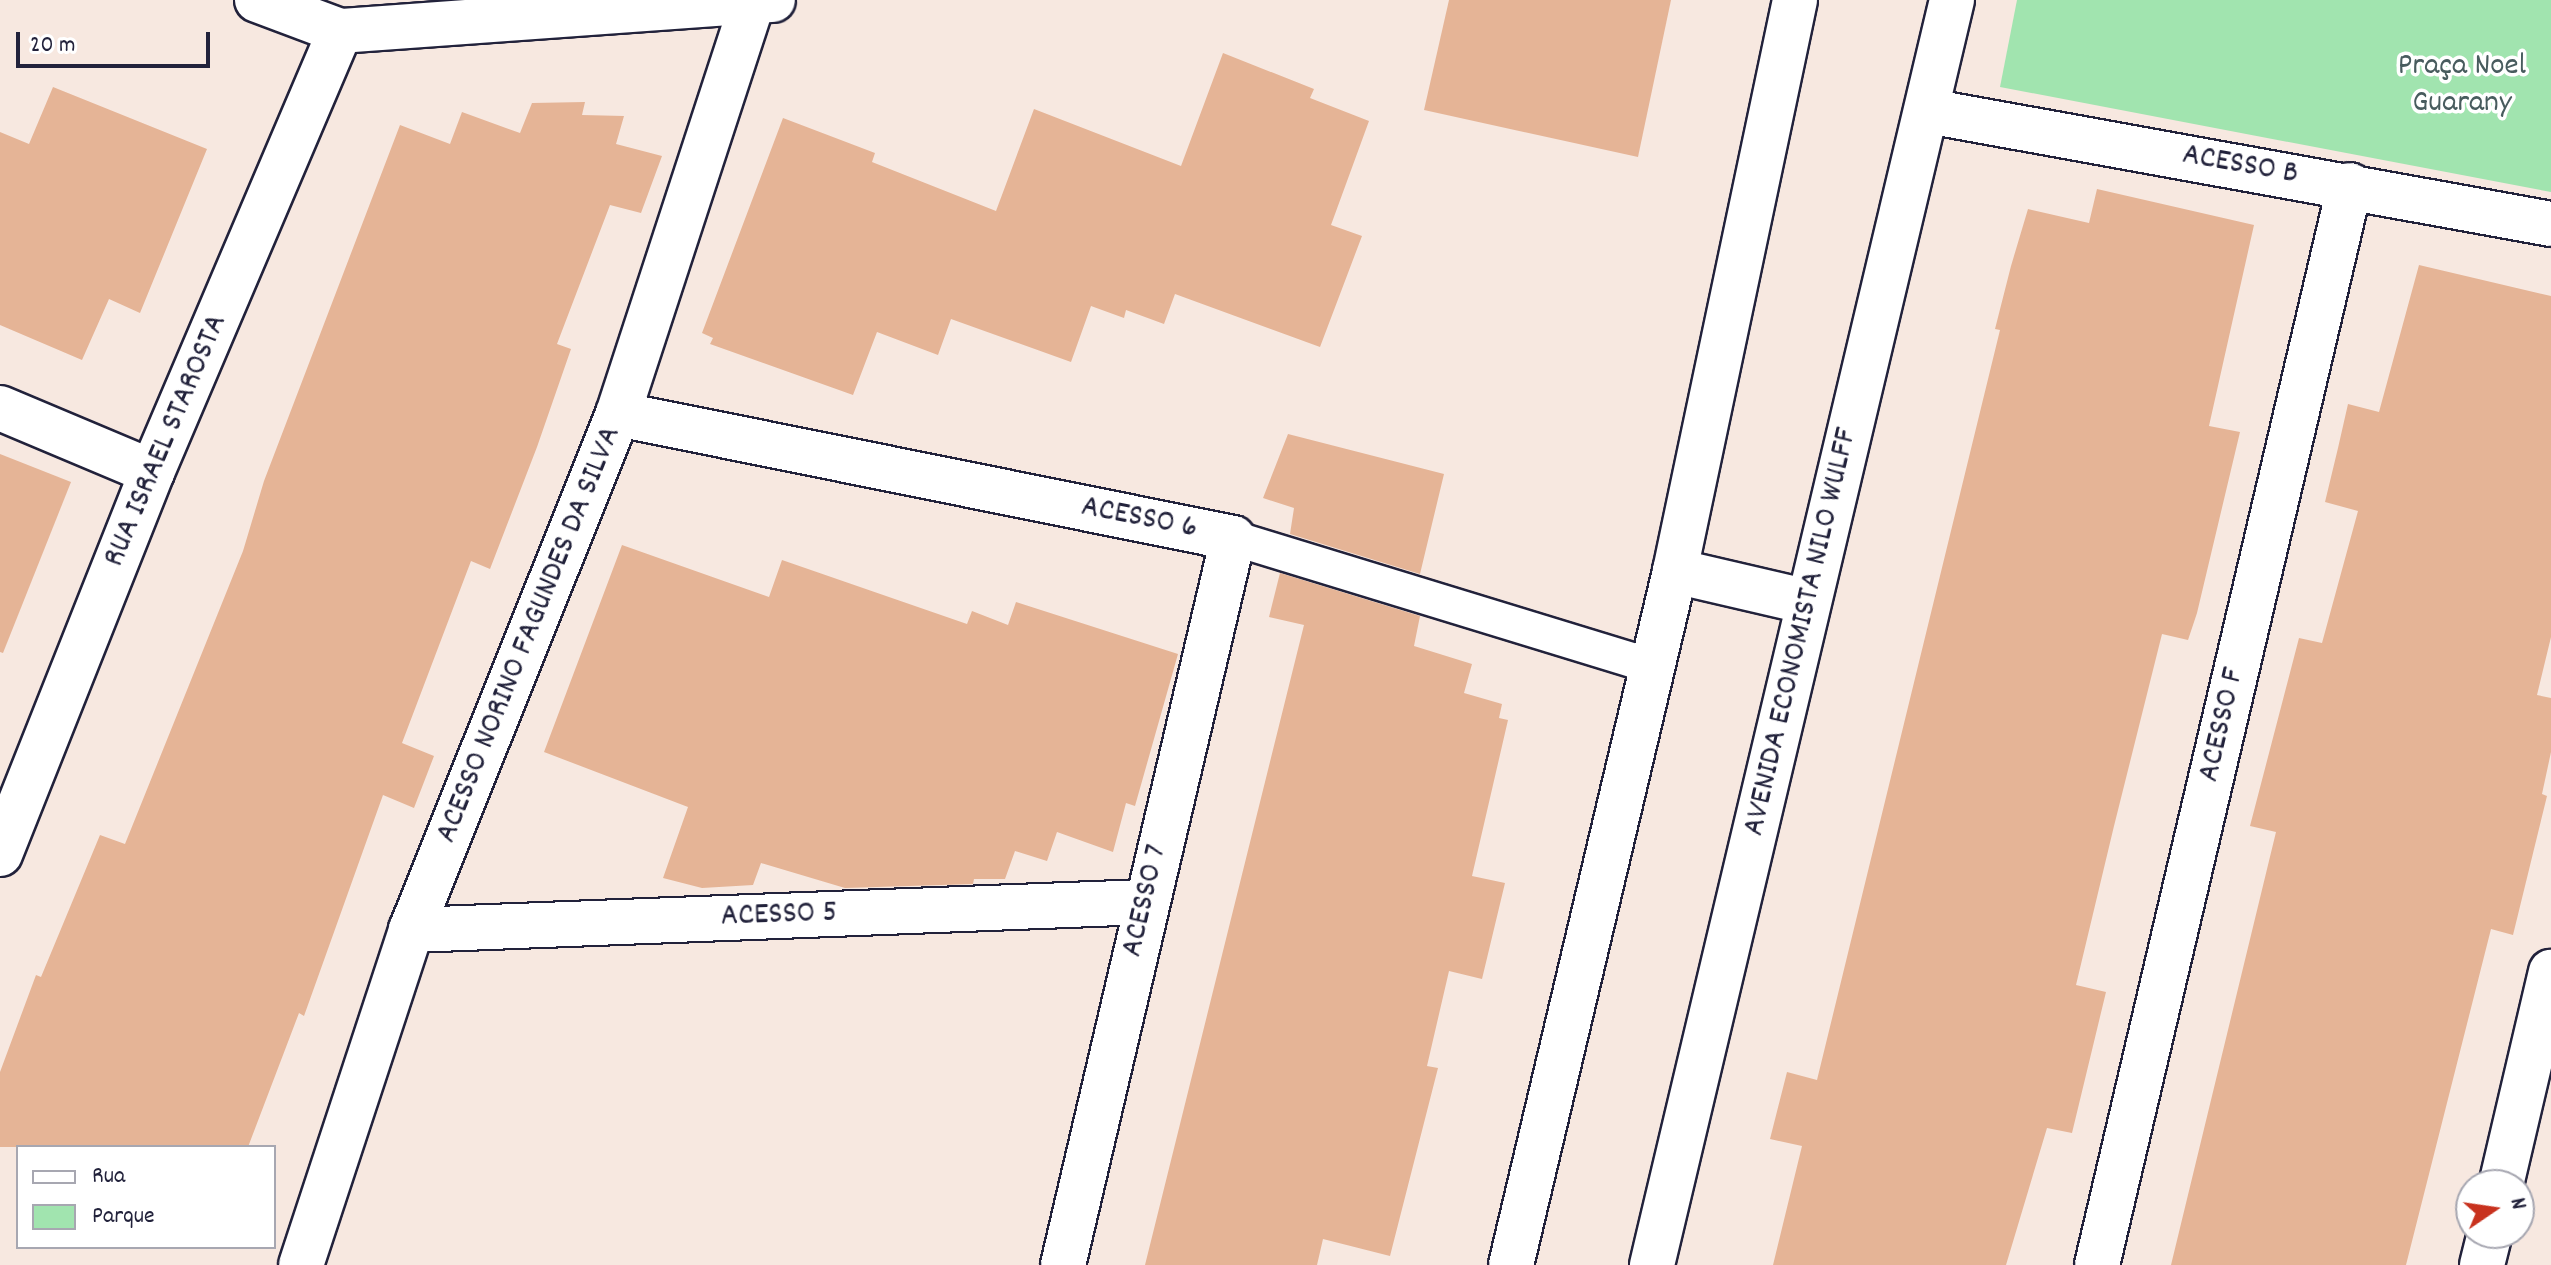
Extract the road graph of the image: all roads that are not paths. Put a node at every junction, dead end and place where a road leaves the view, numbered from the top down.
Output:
1 (257, 0) edge
2 (1795, 0) edge
3 (1952, 0) edge
4 (762, 2) edge
5 (340, 31) junction
6 (1928, 111) junction
7 (2350, 185) junction
8 (2551, 224) edge
9 (0, 408) edge
10 (618, 414) junction
11 (152, 472) junction
12 (1233, 538) junction
13 (1675, 571) junction
14 (1808, 602) junction
15 (1649, 665) junction
16 (1, 847) edge
17 (1146, 902) junction
18 (411, 930) junction
19 (2551, 972) edge
20 (2505, 1169) edge
21 (303, 1265) edge
22 (1063, 1265) edge
23 (1511, 1265) edge
24 (1652, 1265) edge
25 (2097, 1265) edge

1 - 5 street
2 - 13 street
3 - 6 street, AVENIDA ECONOMISTA NILO WULFF
4 - 5 street
4 - 10 street, ACESSO NORINO FAGUNDES DA SILVA
5 - 11 street, RUA ISRAEL STAROSTA
6 - 7 street, ACESSO B
6 - 14 street, AVENIDA ECONOMISTA NILO WULFF
7 - 8 street, ACESSO B
7 - 25 street, ACESSO F
9 - 11 street
10 - 12 street, ACESSO 6
10 - 18 street, ACESSO NORINO FAGUNDES DA SILVA
11 - 16 street, RUA ISRAEL STAROSTA
12 - 15 lane, ACESSO 6
12 - 17 street, ACESSO 7
13 - 14 street
13 - 15 street
14 - 24 street, AVENIDA ECONOMISTA NILO WULFF
15 - 23 street
17 - 18 street, ACESSO 5
17 - 22 street, ACESSO 7
18 - 21 street, ACESSO NORINO FAGUNDES DA SILVA
19 - 20 street

